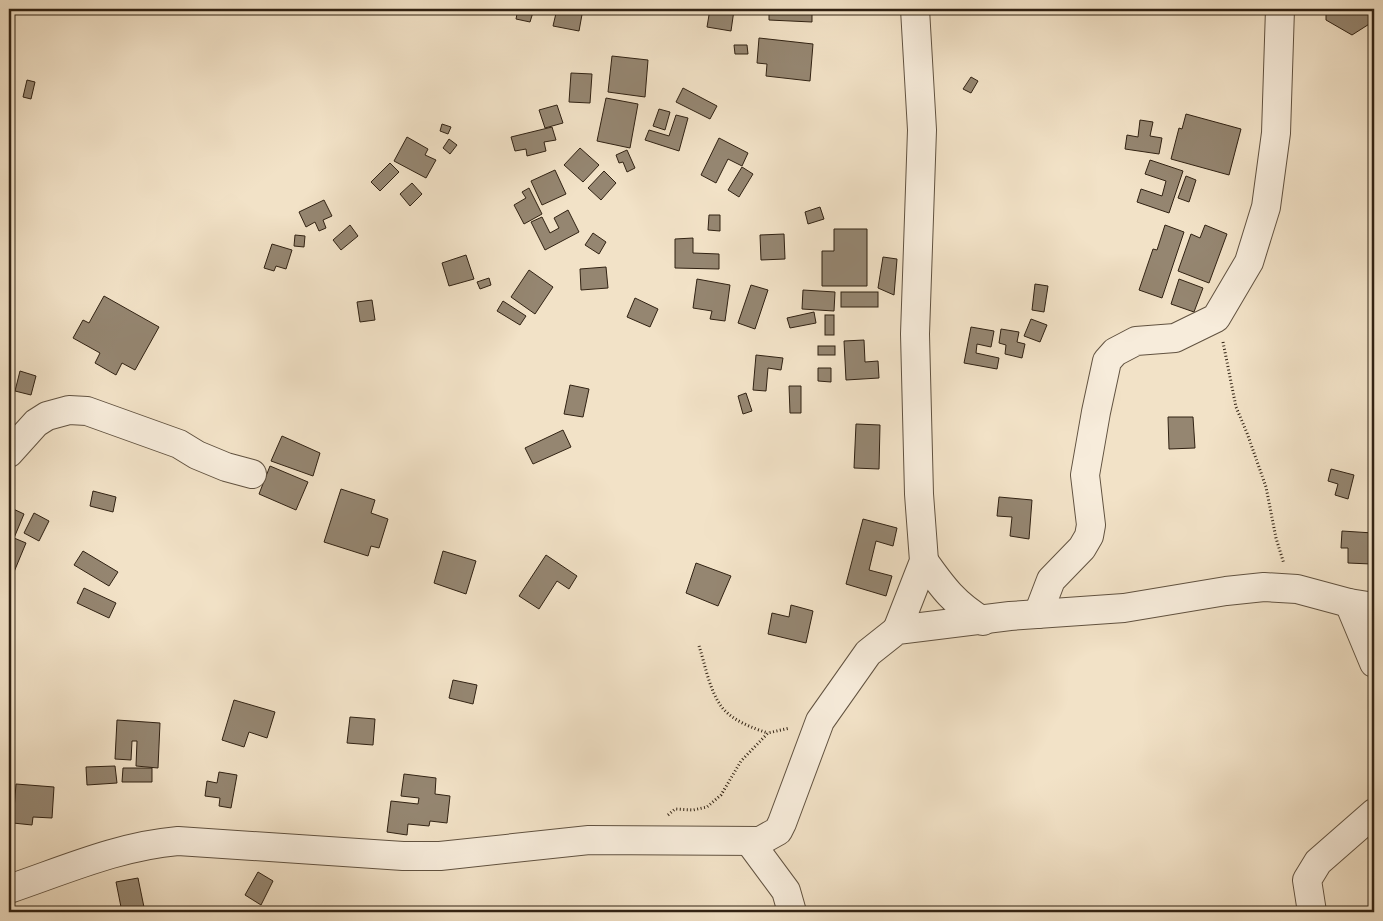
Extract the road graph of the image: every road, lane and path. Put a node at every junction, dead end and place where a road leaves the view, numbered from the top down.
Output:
1 (915, 9) edge
2 (1280, 9) edge
3 (1216, 318) junction
4 (9, 453) edge
5 (252, 474) dead end
6 (924, 561) junction
7 (1297, 589) junction
8 (1362, 605) edge
9 (1038, 614) junction
10 (983, 621) junction
11 (897, 630) junction
12 (699, 646) dead end
13 (1374, 663) edge
14 (820, 721) junction
15 (768, 733) junction
16 (1374, 813) edge
17 (642, 840) junction
18 (749, 841) junction
19 (9, 889) edge
20 (792, 912) edge
21 (1312, 912) edge

1 - 6 street
2 - 3 street
3 - 7 path
3 - 9 street
4 - 5 street
6 - 10 street
6 - 11 street
7 - 8 street
7 - 9 street
8 - 13 street
9 - 10 street
10 - 11 street
11 - 14 street
12 - 15 path
14 - 15 path
14 - 18 street
15 - 17 path
16 - 21 street
17 - 18 street
17 - 19 street
18 - 20 street

